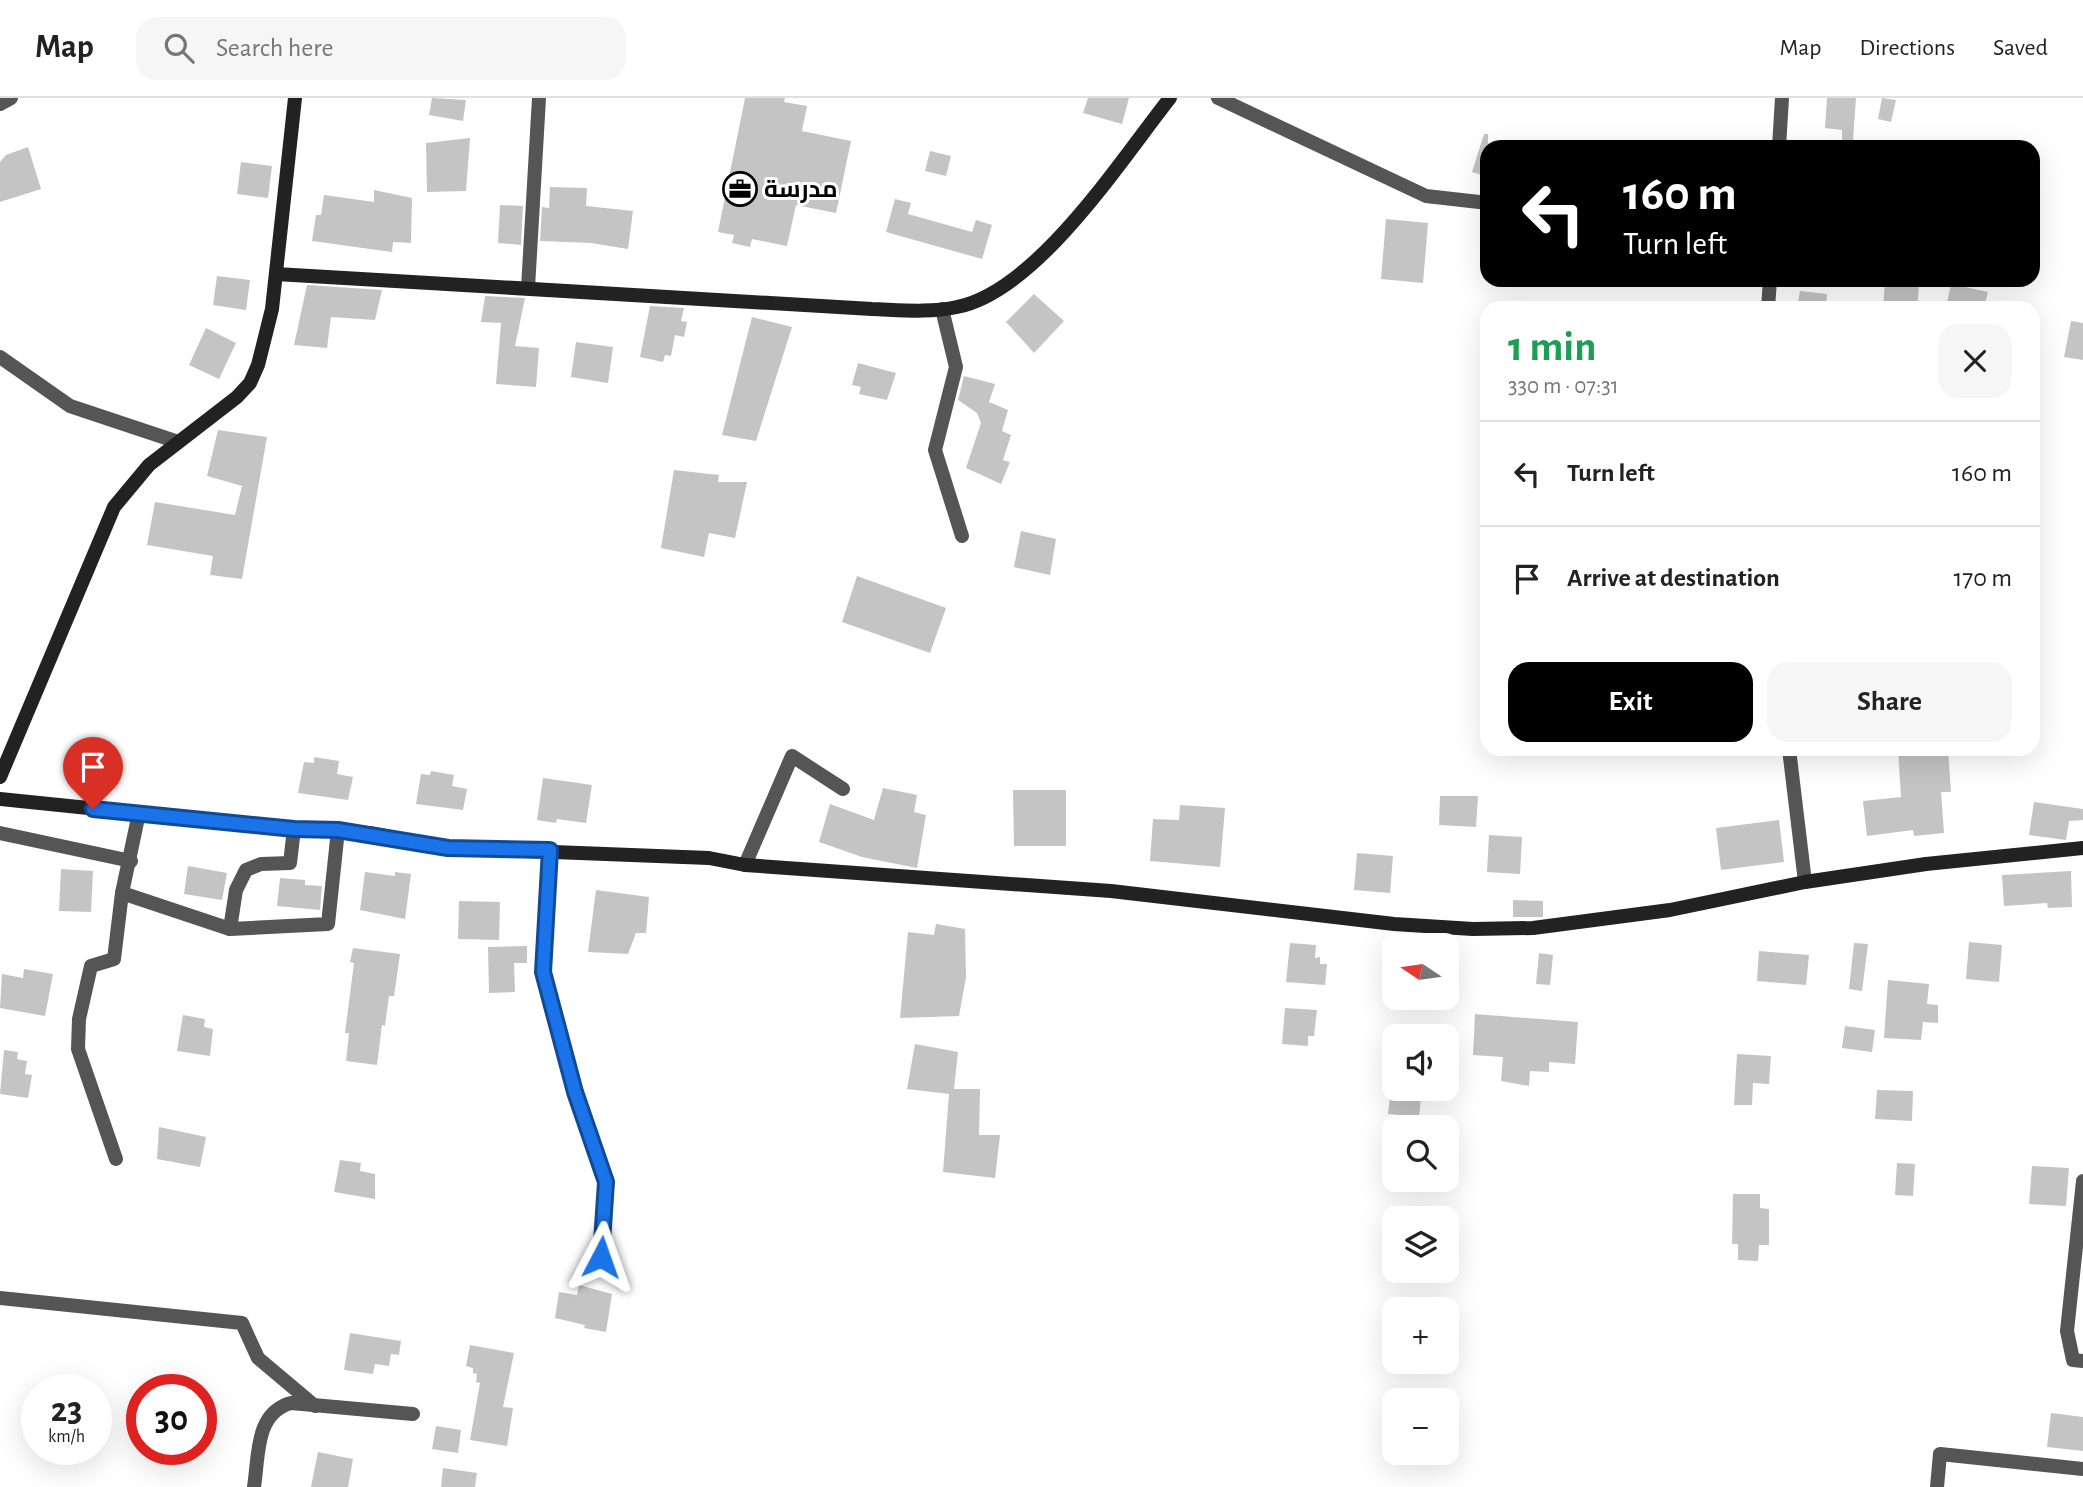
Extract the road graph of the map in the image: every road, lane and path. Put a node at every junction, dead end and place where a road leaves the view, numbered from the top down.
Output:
1 (11, 98) edge
2 (295, 98) edge
3 (539, 98) edge
4 (1170, 98) edge
5 (1218, 98) edge
6 (1782, 98) edge
7 (0, 104) edge
8 (1779, 140) edge
9 (1480, 201) edge
10 (276, 274) junction
11 (528, 288) junction
12 (942, 309) junction
13 (0, 357) edge
14 (177, 442) junction
15 (962, 536) dead end
16 (1790, 756) edge
17 (0, 778) edge
18 (843, 789) dead end
19 (0, 799) edge
20 (139, 814) junction
21 (294, 829) junction
22 (338, 830) junction
23 (0, 833) edge
24 (2083, 848) edge
25 (550, 850) junction
26 (131, 861) junction
27 (745, 865) junction
28 (1805, 881) junction
29 (122, 893) junction
30 (230, 929) junction
31 (116, 1159) dead end
32 (2083, 1181) edge
33 (601, 1257) dead end
34 (0, 1298) edge
35 (2083, 1361) edge
36 (315, 1406) junction
37 (413, 1415) dead end
38 (2083, 1469) edge
39 (254, 1487) edge
40 (1937, 1487) edge

1 - 7 street
2 - 10 street
3 - 11 street
4 - 12 street
5 - 9 street
6 - 8 street
10 - 11 street
10 - 14 street
11 - 12 street
12 - 15 street
13 - 14 street
14 - 17 street
16 - 28 street
18 - 27 street
19 - 20 street
20 - 21 street
20 - 26 street
21 - 22 street
21 - 30 street
22 - 25 street
22 - 30 street
23 - 26 street
24 - 28 street
25 - 27 street
25 - 33 street
26 - 29 street
27 - 28 street
29 - 30 street
29 - 31 street
32 - 35 street
34 - 36 street
36 - 37 street
36 - 39 street
38 - 40 street

